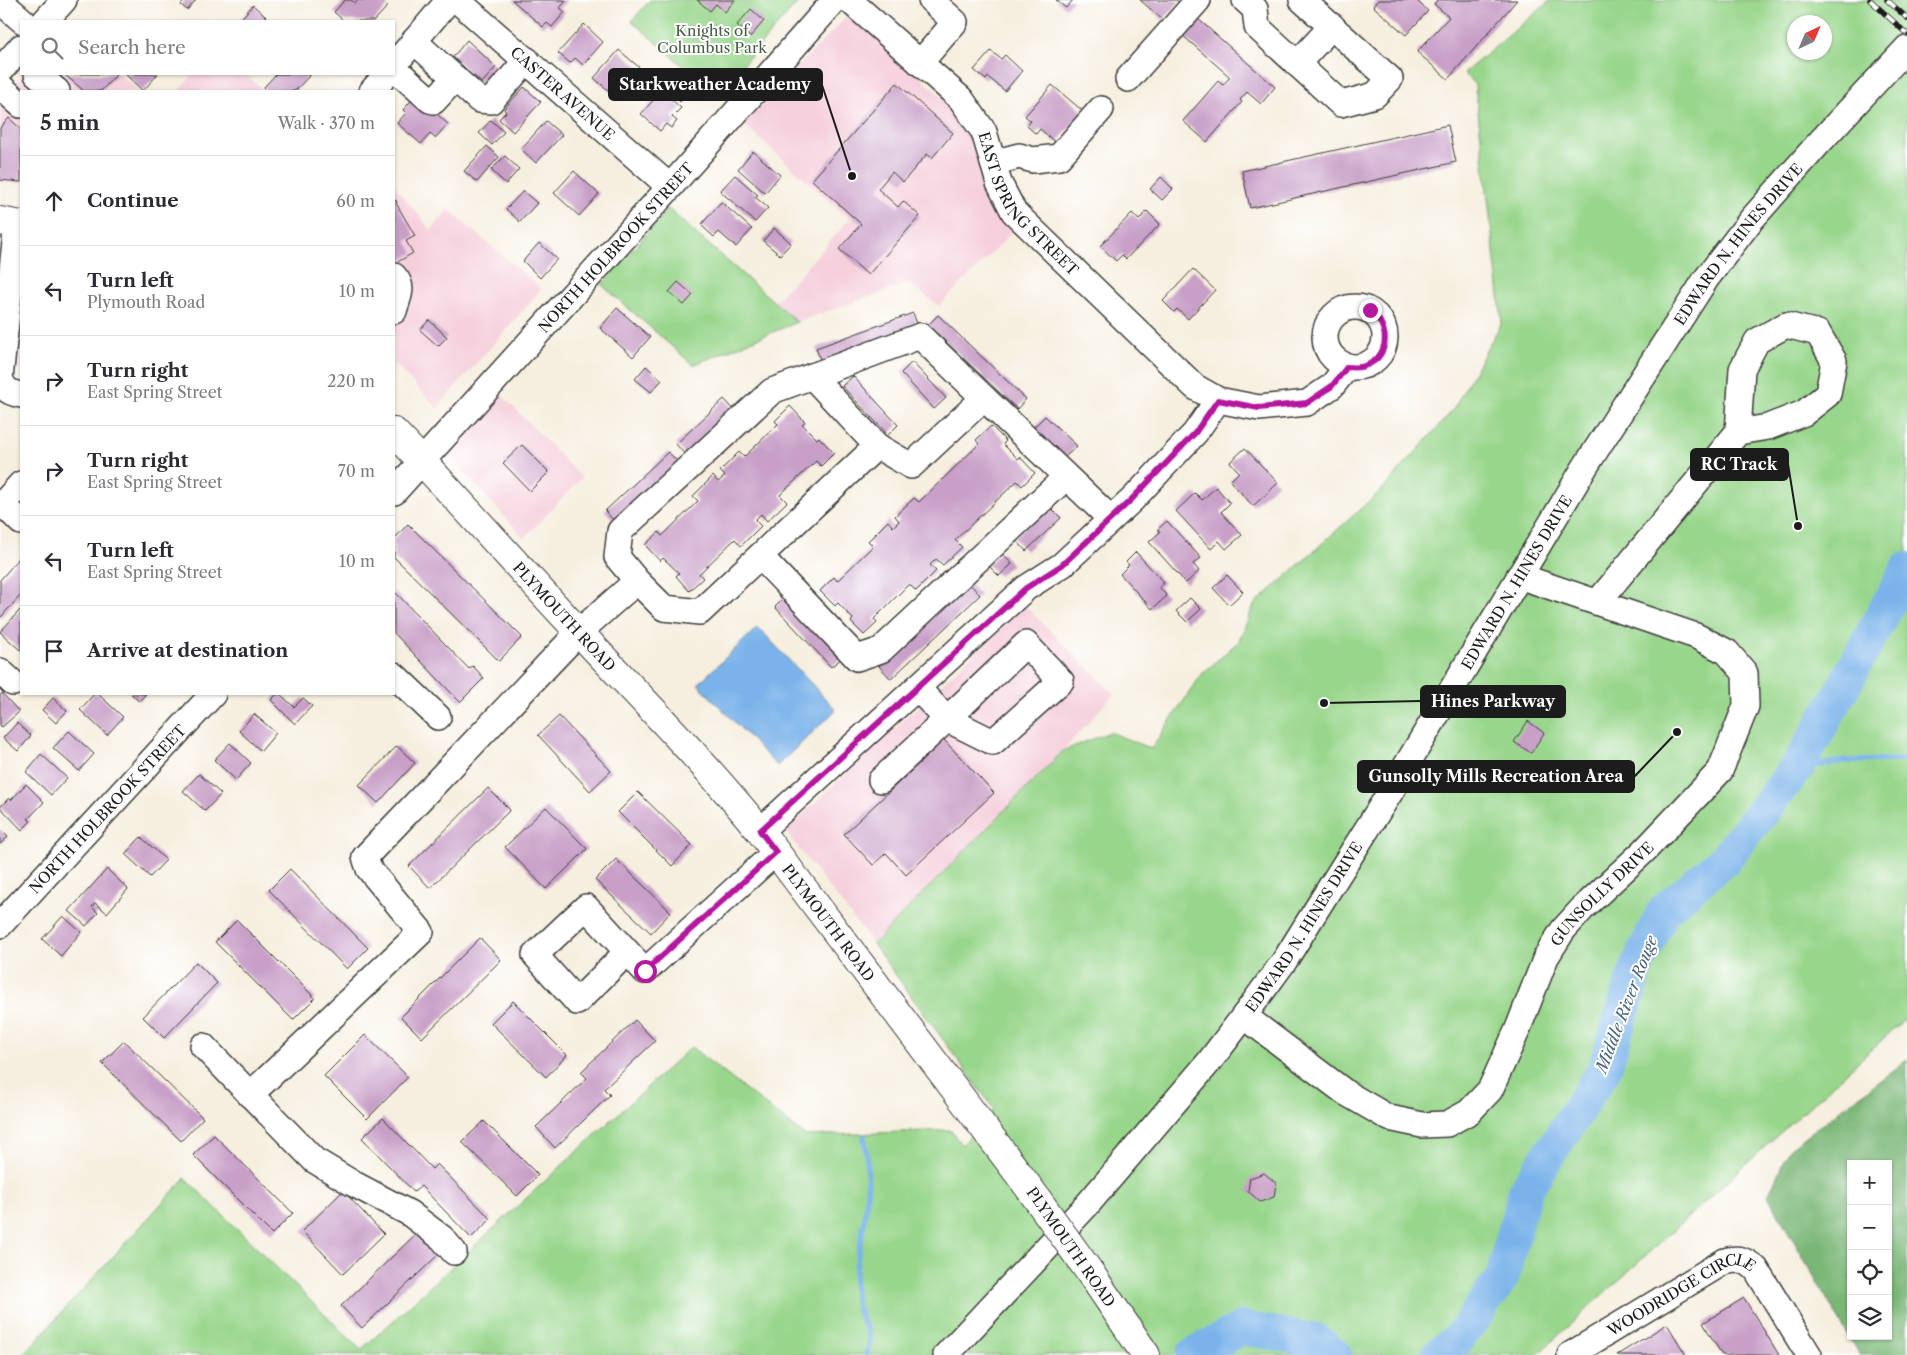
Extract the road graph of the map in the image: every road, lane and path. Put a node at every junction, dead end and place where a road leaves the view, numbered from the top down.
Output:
1 (64, 0) edge
2 (449, 0) edge
3 (457, 0) edge
4 (835, 0) edge
5 (849, 0) edge
6 (931, 0) edge
7 (1198, 0) edge
8 (1302, 0) edge
9 (0, 1) edge
10 (1254, 3) edge
11 (22, 20) edge
12 (46, 20) edge
13 (1332, 26) junction
14 (414, 41) junction
15 (1907, 48) edge
16 (527, 60) junction
17 (920, 62) junction
18 (1298, 64) junction
19 (395, 66) edge
20 (395, 68) edge
21 (38, 75) edge
22 (386, 75) edge
23 (455, 78) junction
24 (1128, 79) dead end
25 (0, 86) edge
26 (56, 90) edge
27 (373, 90) edge
28 (20, 104) edge
29 (1101, 109) dead end
30 (994, 163) junction
31 (670, 187) junction
32 (13, 223) edge
33 (395, 277) edge
34 (395, 307) edge
35 (1347, 367) dead end
36 (812, 376) junction
37 (20, 395) edge
38 (984, 398) junction
39 (1218, 400) junction
40 (1738, 432) junction
41 (395, 433) edge
42 (877, 446) junction
43 (421, 460) junction
44 (1066, 477) junction
45 (20, 485) edge
46 (395, 491) edge
47 (1, 506) edge
48 (1111, 519) junction
49 (20, 521) edge
50 (760, 556) junction
51 (1519, 576) junction
52 (637, 581) junction
53 (1598, 602) junction
54 (579, 632) junction
55 (395, 676) edge
56 (917, 688) junction
57 (212, 695) edge
58 (438, 717) dead end
59 (881, 780) dead end
60 (768, 842) junction
61 (0, 925) edge
62 (628, 952) dead end
63 (1244, 1016) junction
64 (203, 1046) dead end
65 (250, 1095) junction
66 (454, 1252) dead end
67 (946, 1355) edge
68 (1146, 1355) edge
69 (1570, 1355) edge
70 (1809, 1355) edge

1 - 12 street
2 - 14 street
3 - 16 street, CASTER AVENUE
4 - 31 street, NORTH HOLBROOK STREET
5 - 17 street, EAST SPRING STREET
6 - 17 street
7 - 24 street
8 - 13 street
9 - 11 street
10 - 18 street
13 - 18 street
13 - 18 street
14 - 19 street
14 - 23 street
15 - 51 street, EDWARD N. HINES DRIVE
16 - 23 street
16 - 31 street, CASTER AVENUE
17 - 30 street, EAST SPRING STREET
20 - 23 street
21 - 26 street
22 - 27 street
25 - 28 street
29 - 30 street
30 - 39 street, EAST SPRING STREET
31 - 43 street, NORTH HOLBROOK STREET
32 - 37 street
33 - 34 street
35 - 39 street, EAST SPRING STREET
36 - 38 street
36 - 42 street
36 - 52 street
38 - 42 street
38 - 44 street
39 - 48 street
40 - 40 street
40 - 53 street
41 - 43 main road, PLYMOUTH ROAD
42 - 50 street
43 - 46 street, NORTH HOLBROOK STREET
43 - 54 main road, PLYMOUTH ROAD
44 - 48 street
44 - 50 street
45 - 47 street
47 - 49 street
48 - 56 street
50 - 52 street
51 - 53 street, GUNSOLLY DRIVE
51 - 63 street, EDWARD N. HINES DRIVE
52 - 54 street
53 - 63 street, GUNSOLLY DRIVE
54 - 60 main road, PLYMOUTH ROAD
54 - 65 street
55 - 58 street
56 - 59 street
56 - 60 street
57 - 61 street, NORTH HOLBROOK STREET
60 - 62 street
60 - 68 main road, PLYMOUTH ROAD, bridge
63 - 67 street, EDWARD N. HINES DRIVE
64 - 65 street
65 - 66 street
69 - 70 street, WOODRIDGE CIRCLE

